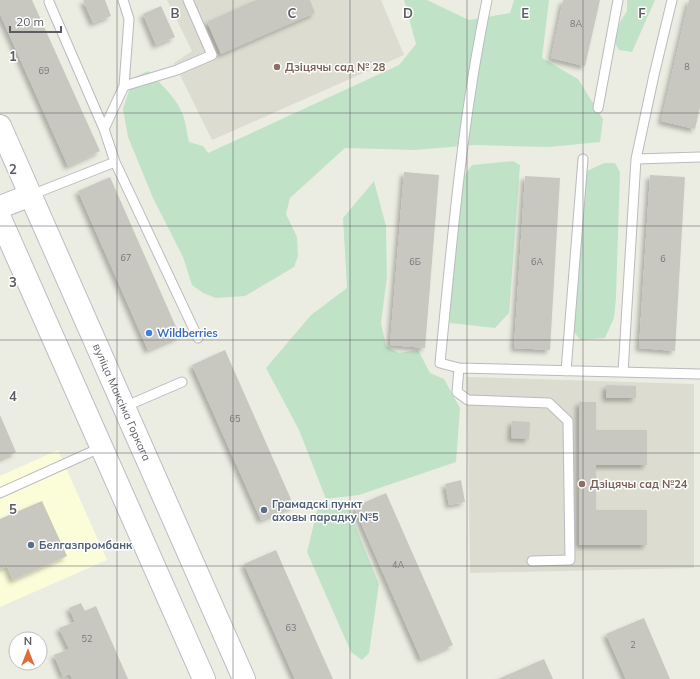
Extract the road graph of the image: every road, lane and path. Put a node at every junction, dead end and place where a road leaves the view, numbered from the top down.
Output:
1 (122, 0) edge
2 (188, 0) edge
3 (487, 0) edge
4 (618, 0) edge
5 (672, 0) edge
6 (49, 2) dead end
7 (124, 86) junction
8 (598, 108) dead end
9 (0, 126) edge
10 (104, 129) junction
11 (700, 157) edge
12 (583, 159) dead end
13 (636, 159) junction
14 (115, 162) junction
15 (31, 195) junction
16 (0, 207) edge
17 (0, 218) edge
18 (198, 338) dead end
19 (459, 368) junction
20 (566, 371) junction
21 (623, 372) junction
22 (700, 374) edge
23 (182, 382) dead end
24 (124, 407) junction
25 (102, 447) junction
26 (0, 493) edge
27 (532, 561) dead end
28 (204, 679) edge
29 (244, 679) edge

1 - 7 lane
2 - 7 lane
3 - 19 lane
4 - 8 lane
5 - 13 lane
6 - 10 lane
7 - 10 lane
9 - 15 main road, вуліца Максіма Горкага
10 - 14 lane
11 - 13 lane
12 - 20 lane
13 - 21 lane
14 - 15 lane
14 - 18 lane
15 - 16 main road
15 - 24 main road, вуліца Максіма Горкага
17 - 25 main road
19 - 20 lane
19 - 27 lane
20 - 21 lane
21 - 22 lane
23 - 24 lane
24 - 29 main road, вуліца Максіма Горкага
25 - 26 lane
25 - 28 main road

